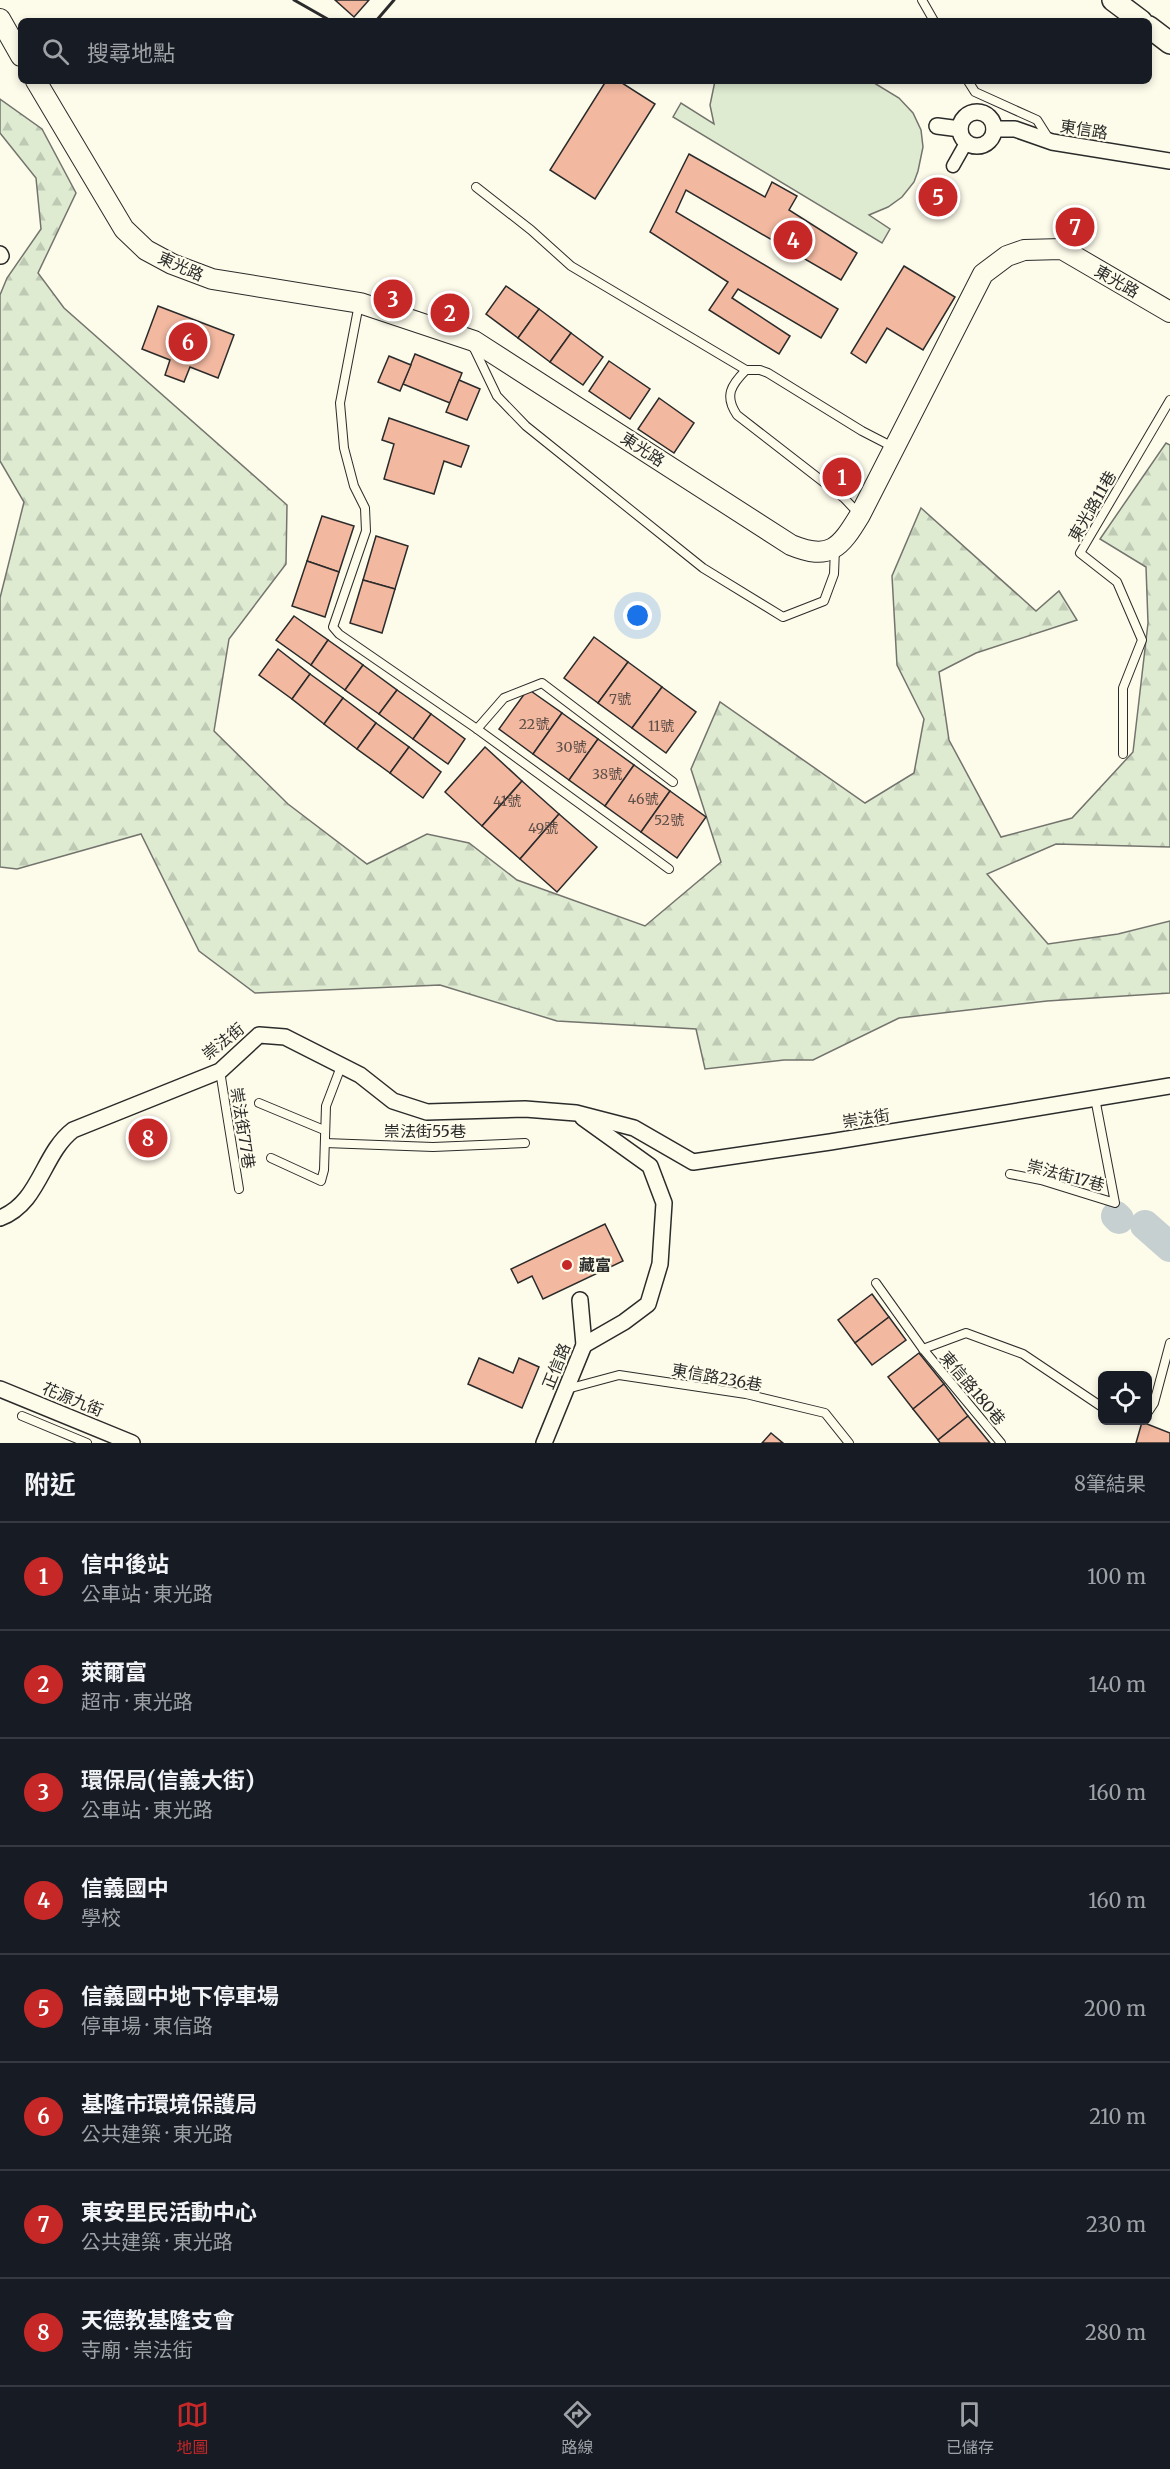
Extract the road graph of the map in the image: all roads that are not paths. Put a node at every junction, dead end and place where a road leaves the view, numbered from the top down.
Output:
1 (922, 0) edge
2 (1113, 0) edge
3 (932, 18) edge
4 (1137, 18) edge
5 (0, 19) edge
6 (1152, 29) edge
7 (1170, 43) edge
8 (18, 51) edge
9 (38, 84) edge
10 (970, 84) edge
11 (937, 126) dead end
12 (994, 129) junction
13 (963, 136) junction
14 (1052, 142) junction
15 (1170, 161) edge
16 (953, 166) dead end
17 (476, 187) dead end
18 (360, 303) junction
19 (1170, 312) edge
20 (470, 340) junction
21 (746, 370) junction
22 (1170, 400) edge
23 (893, 447) junction
24 (860, 515) junction
25 (836, 546) junction
26 (477, 729) junction
27 (1122, 754) dead end
28 (673, 782) dead end
29 (669, 869) dead end
30 (342, 1064) junction
31 (220, 1071) junction
32 (1170, 1086) edge
33 (1094, 1096) junction
34 (259, 1103) dead end
35 (576, 1113) junction
36 (324, 1130) junction
37 (325, 1143) junction
38 (525, 1143) dead end
39 (271, 1158) dead end
40 (1010, 1174) dead end
41 (239, 1190) dead end
42 (0, 1218) edge
43 (876, 1283) dead end
44 (580, 1300) dead end
45 (1170, 1343) edge
46 (584, 1345) junction
47 (923, 1349) junction
48 (0, 1389) edge
49 (567, 1389) junction
50 (1098, 1404) edge
51 (1152, 1405) edge
52 (22, 1416) dead end
53 (87, 1443) edge
54 (132, 1443) edge
55 (544, 1443) edge
56 (849, 1443) edge
57 (1001, 1443) edge

1 - 3 lane
2 - 4 main road
5 - 8 street
6 - 7 main road
9 - 18 street, 東光路
10 - 14 lane
11 - 13 street
12 - 13 street
12 - 13 street
12 - 14 street, 東信路
13 - 16 street
14 - 15 street, 東信路
17 - 21 lane
18 - 20 street, 東光路
18 - 26 lane
19 - 23 street, 東光路
20 - 25 street, 東光路
20 - 25 lane
21 - 23 lane
21 - 24 lane
22 - 27 lane, 東光路11巷
23 - 24 street, 東光路
24 - 25 street, 東光路
26 - 28 lane
26 - 29 lane
30 - 31 street, 崇法街
30 - 35 street, 崇法街
30 - 36 lane
31 - 41 lane, 崇法街77巷
31 - 42 street, 崇法街
32 - 33 street, 崇法街
33 - 35 street, 崇法街
33 - 40 lane, 崇法街17巷
34 - 36 lane
35 - 46 street
36 - 37 lane
37 - 38 lane, 崇法街55巷
37 - 39 lane
43 - 47 lane, 東信路180巷
44 - 46 street, 正信路
45 - 51 lane
46 - 49 street, 正信路
47 - 50 lane, 東信路180巷
47 - 57 lane, 東信路180巷
48 - 54 street, 花源九街
49 - 55 street, 正信路
49 - 56 lane, 東信路236巷
52 - 53 lane

